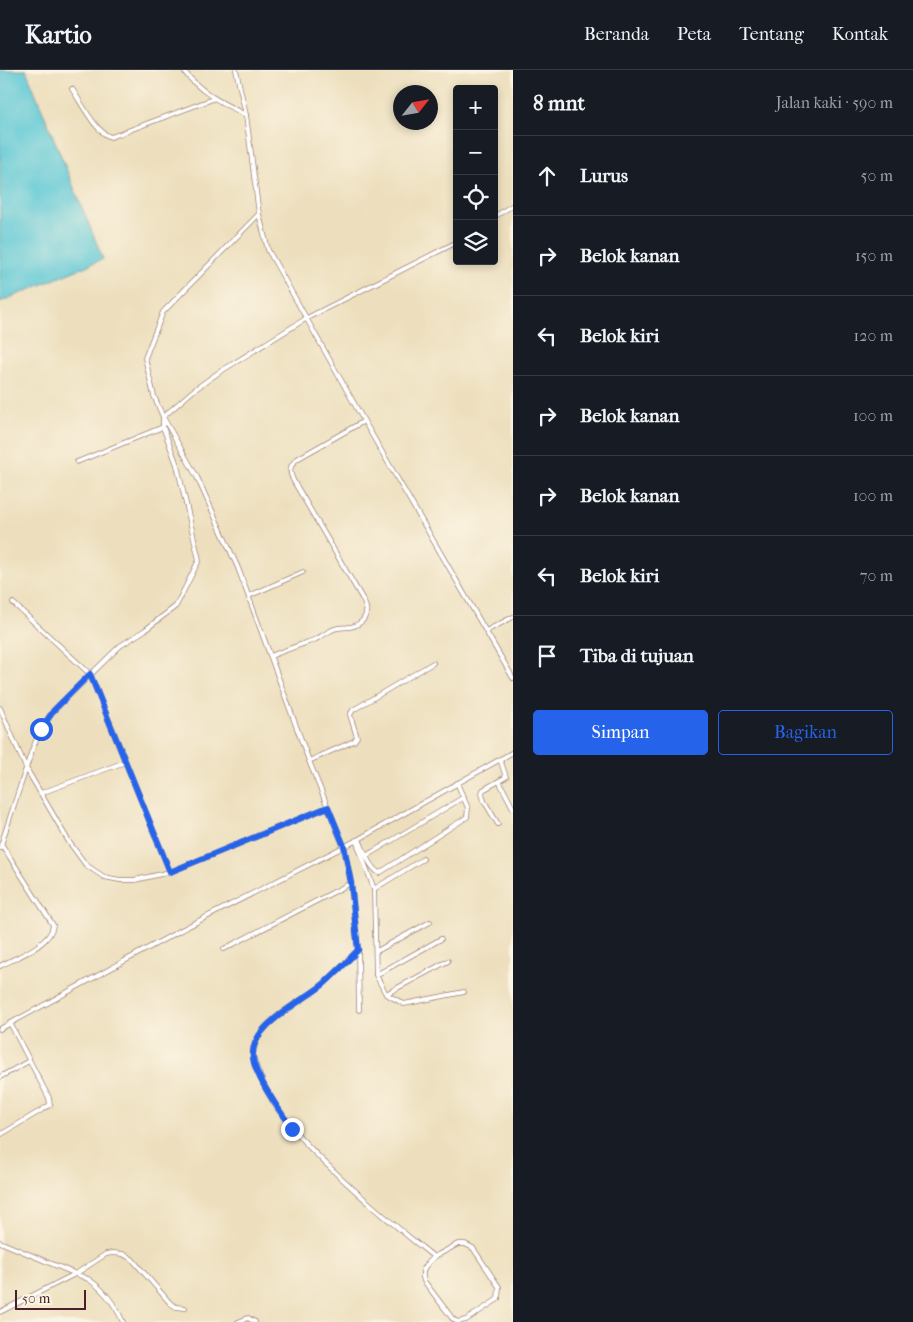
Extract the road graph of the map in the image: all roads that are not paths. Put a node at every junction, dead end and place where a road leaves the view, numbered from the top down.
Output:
1 (183, 70) edge
2 (236, 70) edge
3 (72, 89) dead end
4 (213, 98) junction
5 (246, 115) junction
6 (513, 205) edge
7 (258, 214) junction
8 (498, 214) edge
9 (453, 244) edge
10 (307, 318) junction
11 (162, 417) junction
12 (364, 421) junction
13 (164, 427) junction
14 (77, 462) dead end
15 (303, 572) dead end
16 (249, 596) junction
17 (13, 603) dead end
18 (513, 617) edge
19 (486, 631) junction
20 (271, 656) junction
21 (434, 663) dead end
22 (90, 674) junction
23 (513, 678) edge
24 (0, 708) edge
25 (513, 752) edge
26 (500, 759) junction
27 (125, 762) junction
28 (309, 762) junction
29 (26, 768) junction
30 (499, 781) junction
31 (457, 783) junction
32 (41, 793) junction
33 (464, 797) junction
34 (328, 807) junction
35 (513, 808) edge
36 (498, 824) dead end
37 (357, 839) junction
38 (1, 846) edge
39 (344, 846) junction
40 (366, 856) junction
41 (423, 859) dead end
42 (170, 872) junction
43 (351, 883) junction
44 (374, 889) junction
45 (430, 922) dead end
46 (441, 939) dead end
47 (224, 949) dead end
48 (358, 950) junction
49 (377, 952) junction
50 (448, 962) dead end
51 (0, 966) edge
52 (376, 975) junction
53 (464, 992) dead end
54 (386, 994) junction
55 (359, 1010) dead end
56 (10, 1023) junction
57 (0, 1029) edge
58 (29, 1060) junction
59 (0, 1077) edge
60 (0, 1135) edge
61 (0, 1242) edge
62 (434, 1257) junction
63 (76, 1273) junction
64 (185, 1308) dead end
65 (0, 1312) edge
66 (123, 1322) edge
67 (238, 1322) edge
68 (255, 1322) edge

1 - 4 lane
2 - 5 lane
3 - 4 lane
4 - 5 lane
5 - 7 lane
6 - 8 lane
7 - 10 lane
7 - 11 lane
9 - 10 lane
10 - 11 lane
10 - 12 lane
11 - 13 lane
11 - 16 lane
12 - 19 lane
12 - 20 lane
13 - 14 lane
13 - 22 lane
15 - 16 lane
16 - 20 lane
17 - 22 lane
18 - 19 lane
19 - 23 lane
20 - 28 lane
21 - 28 lane
22 - 27 lane
22 - 29 lane
24 - 29 lane
25 - 26 lane
26 - 30 lane
26 - 31 lane
27 - 32 lane
27 - 42 lane
28 - 34 lane
29 - 32 lane
29 - 38 lane
30 - 35 lane
30 - 36 lane
31 - 33 lane
31 - 37 lane
32 - 42 lane
33 - 40 lane
33 - 40 lane
34 - 39 lane
34 - 42 lane
37 - 39 lane
37 - 40 lane
37 - 44 lane
38 - 51 lane
39 - 43 lane
39 - 56 lane
41 - 44 lane
43 - 47 lane
43 - 48 lane
44 - 49 lane
45 - 49 lane
46 - 52 lane
48 - 55 lane
48 - 62 lane
49 - 52 lane
50 - 54 lane
52 - 54 lane
53 - 54 lane
56 - 57 lane
56 - 58 lane
58 - 59 lane
58 - 60 lane
61 - 63 lane
62 - 62 lane
63 - 64 lane
63 - 65 lane
63 - 66 lane
67 - 68 lane

